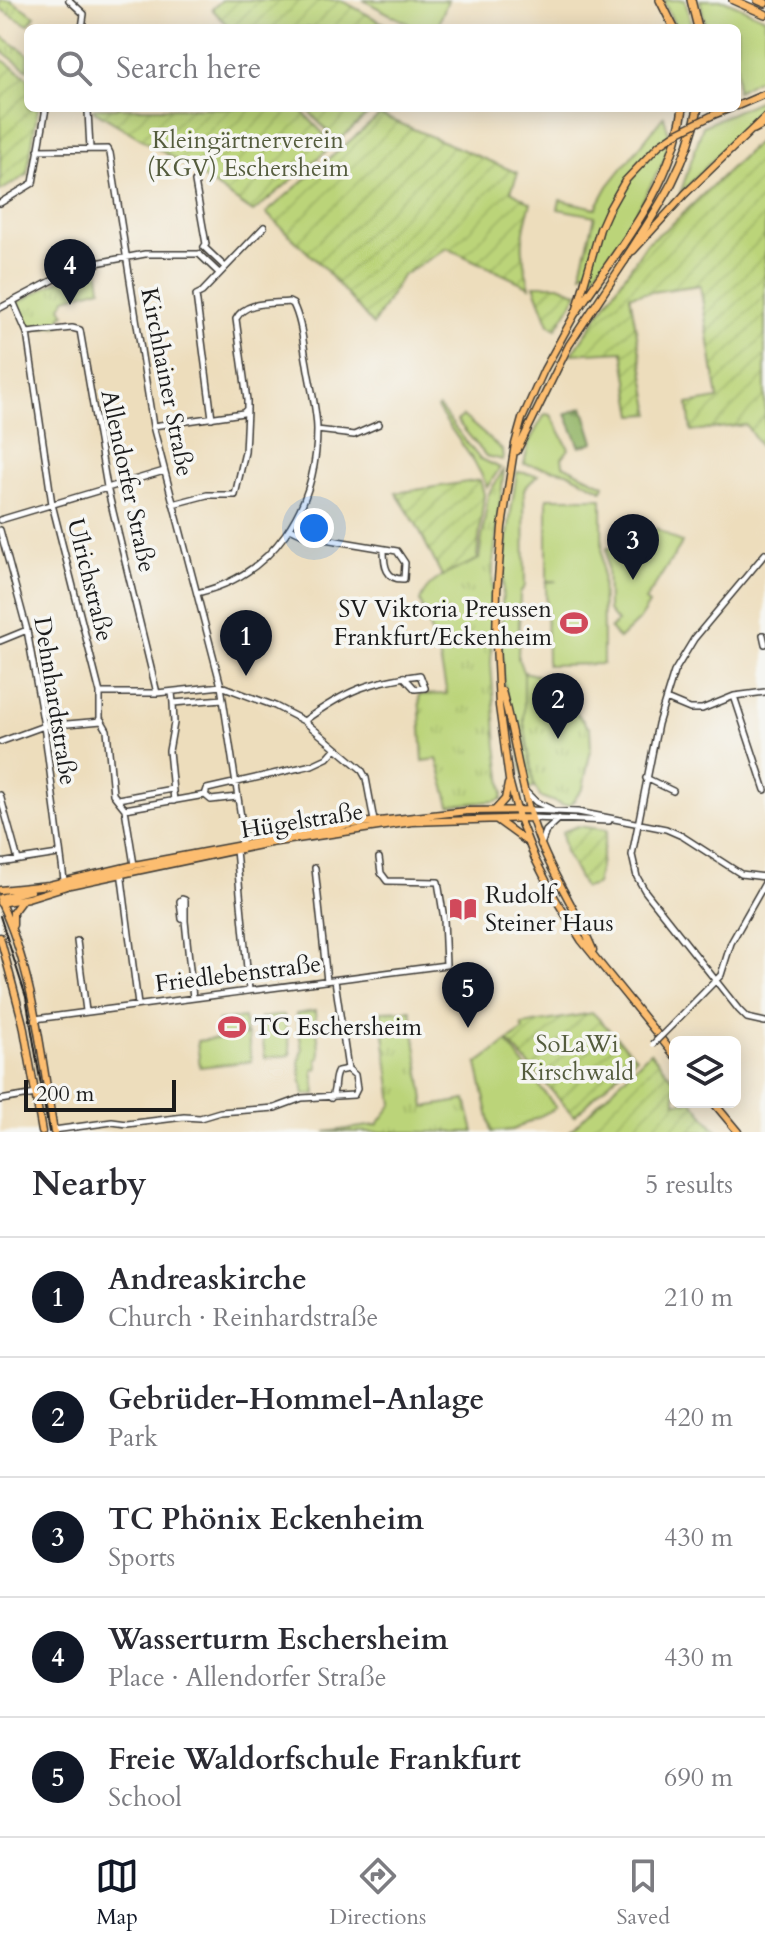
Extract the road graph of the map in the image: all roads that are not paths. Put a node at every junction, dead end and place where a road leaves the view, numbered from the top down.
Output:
1 (69, 0) edge
2 (660, 0) edge
3 (733, 0) edge
4 (758, 0) edge
5 (765, 3) edge
6 (692, 4) edge
7 (765, 14) edge
8 (83, 24) edge
9 (672, 24) edge
10 (697, 24) edge
11 (765, 94) edge
12 (741, 104) edge
13 (45, 112) edge
14 (88, 112) edge
15 (682, 112) edge
16 (697, 112) edge
17 (721, 112) edge
18 (765, 120) edge
19 (754, 129) joint
20 (90, 149) junction
21 (38, 150) junction
22 (195, 182) dead end
23 (0, 203) edge
24 (264, 227) dead end
25 (204, 247) junction
26 (199, 254) junction
27 (124, 256) junction
28 (624, 261) junction
29 (225, 267) junction
30 (219, 273) junction
31 (13, 301) junction
32 (0, 308) edge
33 (576, 312) junction
34 (27, 333) junction
35 (245, 411) junction
36 (212, 418) junction
37 (379, 424) dead end
38 (153, 426) junction
39 (317, 430) junction
40 (514, 457) junction
41 (164, 471) junction
42 (107, 487) junction
43 (52, 504) junction
44 (173, 504) junction
45 (0, 520) edge
46 (290, 528) junction
47 (1, 535) edge
48 (384, 550) junction
49 (765, 554) edge
50 (197, 593) junction
51 (27, 630) junction
52 (763, 635) dead end
53 (0, 641) edge
54 (765, 644) edge
55 (404, 677) dead end
56 (499, 681) junction
57 (221, 686) junction
58 (172, 692) junction
59 (765, 692) edge
60 (100, 693) junction
61 (157, 693) junction
62 (734, 696) junction
63 (223, 699) junction
64 (666, 699) junction
65 (173, 703) junction
66 (102, 721) junction
67 (304, 721) junction
68 (44, 726) junction
69 (0, 742) edge
70 (336, 748) junction
71 (646, 778) junction
72 (509, 780) junction
73 (236, 783) junction
74 (523, 788) junction
75 (172, 789) junction
76 (765, 790) edge
77 (673, 791) dead end
78 (0, 795) edge
79 (205, 795) junction
80 (238, 797) junction
81 (117, 800) junction
82 (174, 801) junction
83 (125, 809) junction
84 (495, 809) junction
85 (516, 809) junction
86 (529, 810) junction
87 (556, 811) junction
88 (493, 818) junction
89 (519, 818) junction
90 (531, 818) junction
91 (559, 819) junction
92 (614, 820) junction
93 (374, 821) junction
94 (638, 824) junction
95 (359, 830) junction
96 (246, 843) junction
97 (529, 844) junction
98 (541, 846) junction
99 (236, 850) junction
100 (58, 854) junction
101 (379, 858) dead end
102 (18, 860) junction
103 (0, 863) edge
104 (134, 865) junction
105 (315, 868) dead end
106 (121, 871) junction
107 (765, 879) edge
108 (64, 880) junction
109 (49, 885) junction
110 (0, 890) edge
111 (22, 900) junction
112 (0, 901) edge
113 (185, 921) dead end
114 (14, 934) junction
115 (0, 937) edge
116 (77, 941) dead end
117 (595, 957) junction
118 (8, 961) junction
119 (0, 966) edge
120 (335, 980) junction
121 (714, 980) junction
122 (327, 981) junction
123 (249, 990) junction
124 (193, 998) junction
125 (138, 1005) junction
126 (86, 1011) junction
127 (35, 1019) junction
128 (765, 1022) edge
129 (653, 1044) dead end
130 (669, 1049) edge
131 (348, 1069) junction
132 (335, 1091) junction
133 (36, 1094) junction
134 (341, 1096) junction
135 (331, 1098) junction
136 (0, 1100) edge
137 (718, 1108) edge
138 (54, 1131) edge
139 (42, 1132) edge
140 (738, 1132) edge

1 - 8 street
2 - 9 highway
3 - 7 highway
4 - 5 highway
6 - 10 highway
11 - 12 main road
13 - 21 street
14 - 20 street
15 - 33 highway
16 - 28 highway
17 - 33 main road, bridge
18 - 19 highway
19 - 28 main road
20 - 21 street
20 - 27 street, Kirchhainer Straße
21 - 23 street
22 - 25 street
24 - 29 street
25 - 26 street
25 - 29 street
26 - 27 street
26 - 30 street
27 - 31 street
27 - 38 street, Kirchhainer Straße
28 - 40 main road
29 - 30 street
30 - 36 street
31 - 32 street
31 - 34 street, Ulrichstraße
33 - 40 main road
34 - 42 street, Allendorfer Straße
34 - 43 street, Ulrichstraße
35 - 36 street
35 - 39 street
35 - 44 street
36 - 38 street
37 - 39 street
38 - 41 street, Kirchhainer Straße
39 - 46 street
40 - 56 main road
41 - 42 street
41 - 44 street, Kirchhainer Straße
42 - 43 street
42 - 61 street, Allendorfer Straße
43 - 45 street
43 - 60 street, Ulrichstraße
44 - 50 street, Kirchhainer Straße
46 - 48 street
46 - 50 street
47 - 51 street, Dehnhardtstraße
48 - 48 street
49 - 64 street
50 - 57 street, Kirchhainer Straße
51 - 53 street
51 - 68 street, Dehnhardtstraße
52 - 54 street
55 - 67 street
56 - 72 main road
56 - 74 main road
57 - 58 street
57 - 63 street, Kirchhainer Straße
57 - 67 street
58 - 61 street
58 - 65 street
59 - 62 street
60 - 61 street
60 - 66 street, Ulrichstraße
62 - 64 street
62 - 76 street
63 - 65 street
63 - 73 street, Kirchhainer Straße
64 - 71 street
65 - 75 street
66 - 68 street
66 - 81 street, Ulrichstraße
67 - 70 street
68 - 69 street
68 - 100 street, Dehnhardtstraße
70 - 73 street
70 - 93 street
71 - 77 street
71 - 94 street
72 - 84 main road
72 - 85 main road
73 - 79 street
73 - 80 street, Kirchhainer Straße
74 - 86 main road
74 - 87 street
75 - 81 street
75 - 82 street
78 - 102 street
79 - 80 street
79 - 82 street
80 - 96 street, Kirchhainer Straße
81 - 83 street
82 - 83 street
83 - 104 street
84 - 85 main road, Hügelstraße
84 - 93 main road, Hügelstraße
85 - 86 main road, Hügelstraße
85 - 89 main road
86 - 87 street, Hügelstraße
86 - 90 main road
87 - 92 street, Hügelstraße
88 - 89 main road, Hügelstraße
88 - 95 main road, Hügelstraße
88 - 97 main road
89 - 90 main road, Hügelstraße
89 - 97 main road
90 - 91 street, Hügelstraße
90 - 98 main road
91 - 92 street, Hügelstraße
91 - 98 street
92 - 94 street, Hügelstraße
93 - 95 main road
93 - 96 main road, Hügelstraße
94 - 107 street, Hügelstraße
94 - 121 street
95 - 96 main road, Hügelstraße
96 - 99 main road, Hügelstraße
96 - 104 main road, Hügelstraße
97 - 117 main road
98 - 117 main road
99 - 106 main road, Hügelstraße
99 - 123 street
100 - 102 street
100 - 108 street, Dehnhardtstraße
101 - 120 street, Friedlebenstraße
102 - 103 street
104 - 106 main road, Hügelstraße
105 - 122 street
106 - 108 main road, Hügelstraße
106 - 111 main road, Hügelstraße
106 - 125 street
107 - 121 street
108 - 109 main road, Hügelstraße
109 - 110 main road, Hügelstraße
109 - 112 main road
111 - 112 main road, Hügelstraße
111 - 114 main road
112 - 114 main road
113 - 124 street
114 - 127 main road
115 - 118 main road
116 - 126 street
117 - 130 main road
118 - 119 street
118 - 133 main road
120 - 122 street, Friedlebenstraße
120 - 131 street
121 - 128 street
121 - 129 street, bridge
122 - 123 street, Friedlebenstraße
123 - 124 street, Friedlebenstraße
124 - 125 street, Friedlebenstraße
125 - 126 street, Friedlebenstraße
126 - 127 street, Friedlebenstraße
127 - 138 main road
131 - 132 street
131 - 134 street
132 - 134 street
132 - 135 street
133 - 136 street
133 - 139 main road
134 - 135 street
135 - 138 street
137 - 140 main road

